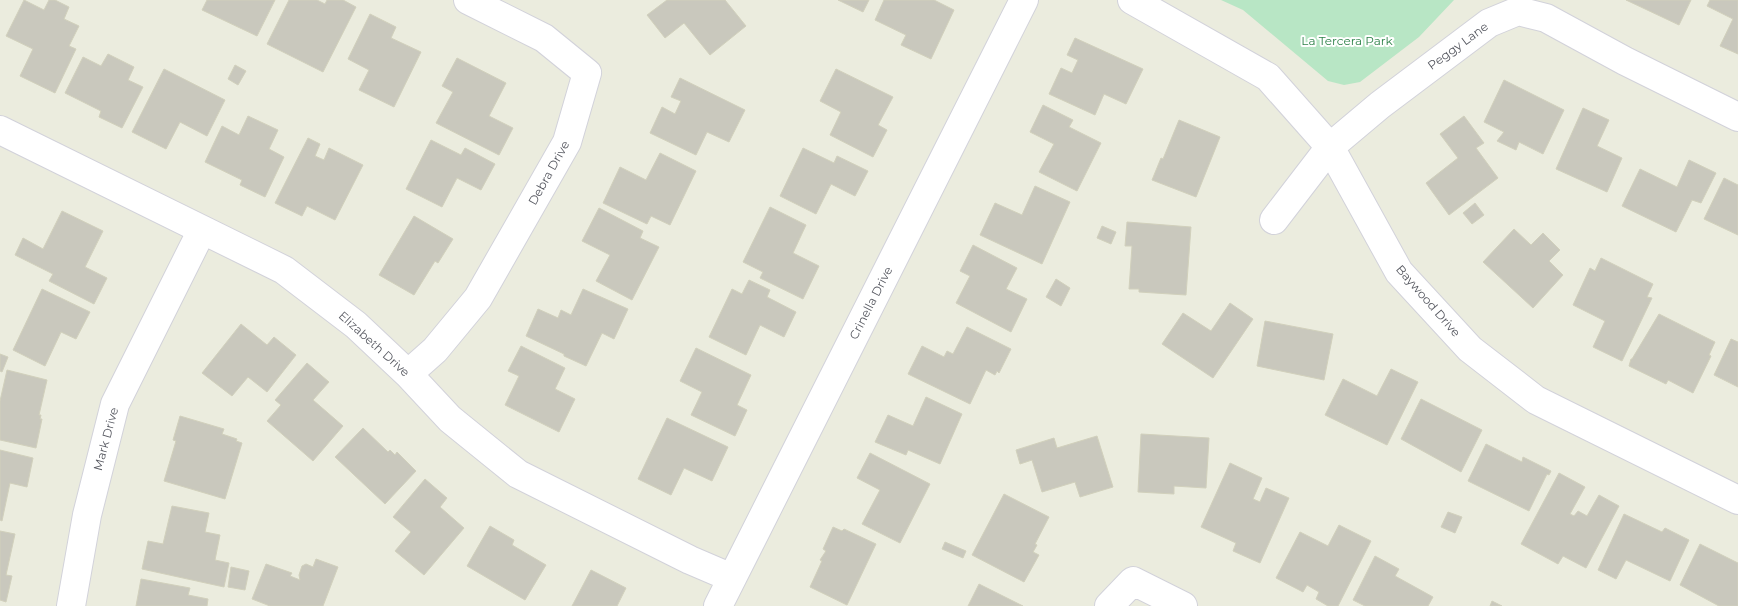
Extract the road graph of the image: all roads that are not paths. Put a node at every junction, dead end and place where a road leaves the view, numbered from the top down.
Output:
1 (468, 0) edge
2 (1024, 0) edge
3 (1132, 0) edge
4 (1738, 117) edge
5 (0, 130) edge
6 (1330, 147) junction
7 (1274, 220) dead end
8 (202, 230) junction
9 (408, 374) junction
10 (1738, 500) edge
11 (732, 578) junction
12 (71, 606) edge
13 (718, 606) edge
14 (1109, 606) edge
15 (1183, 606) edge

1 - 9 street, Debra Drive
2 - 11 street, Crinella Drive
3 - 6 street, Baywood Drive
4 - 6 street, Peggy Lane
5 - 8 street, Elizabeth Drive
6 - 7 street, Peggy Lane
6 - 10 street, Baywood Drive
8 - 9 street, Elizabeth Drive
8 - 12 street, Mark Drive
9 - 11 street, Elizabeth Drive
11 - 13 street, Crinella Drive
14 - 15 street

